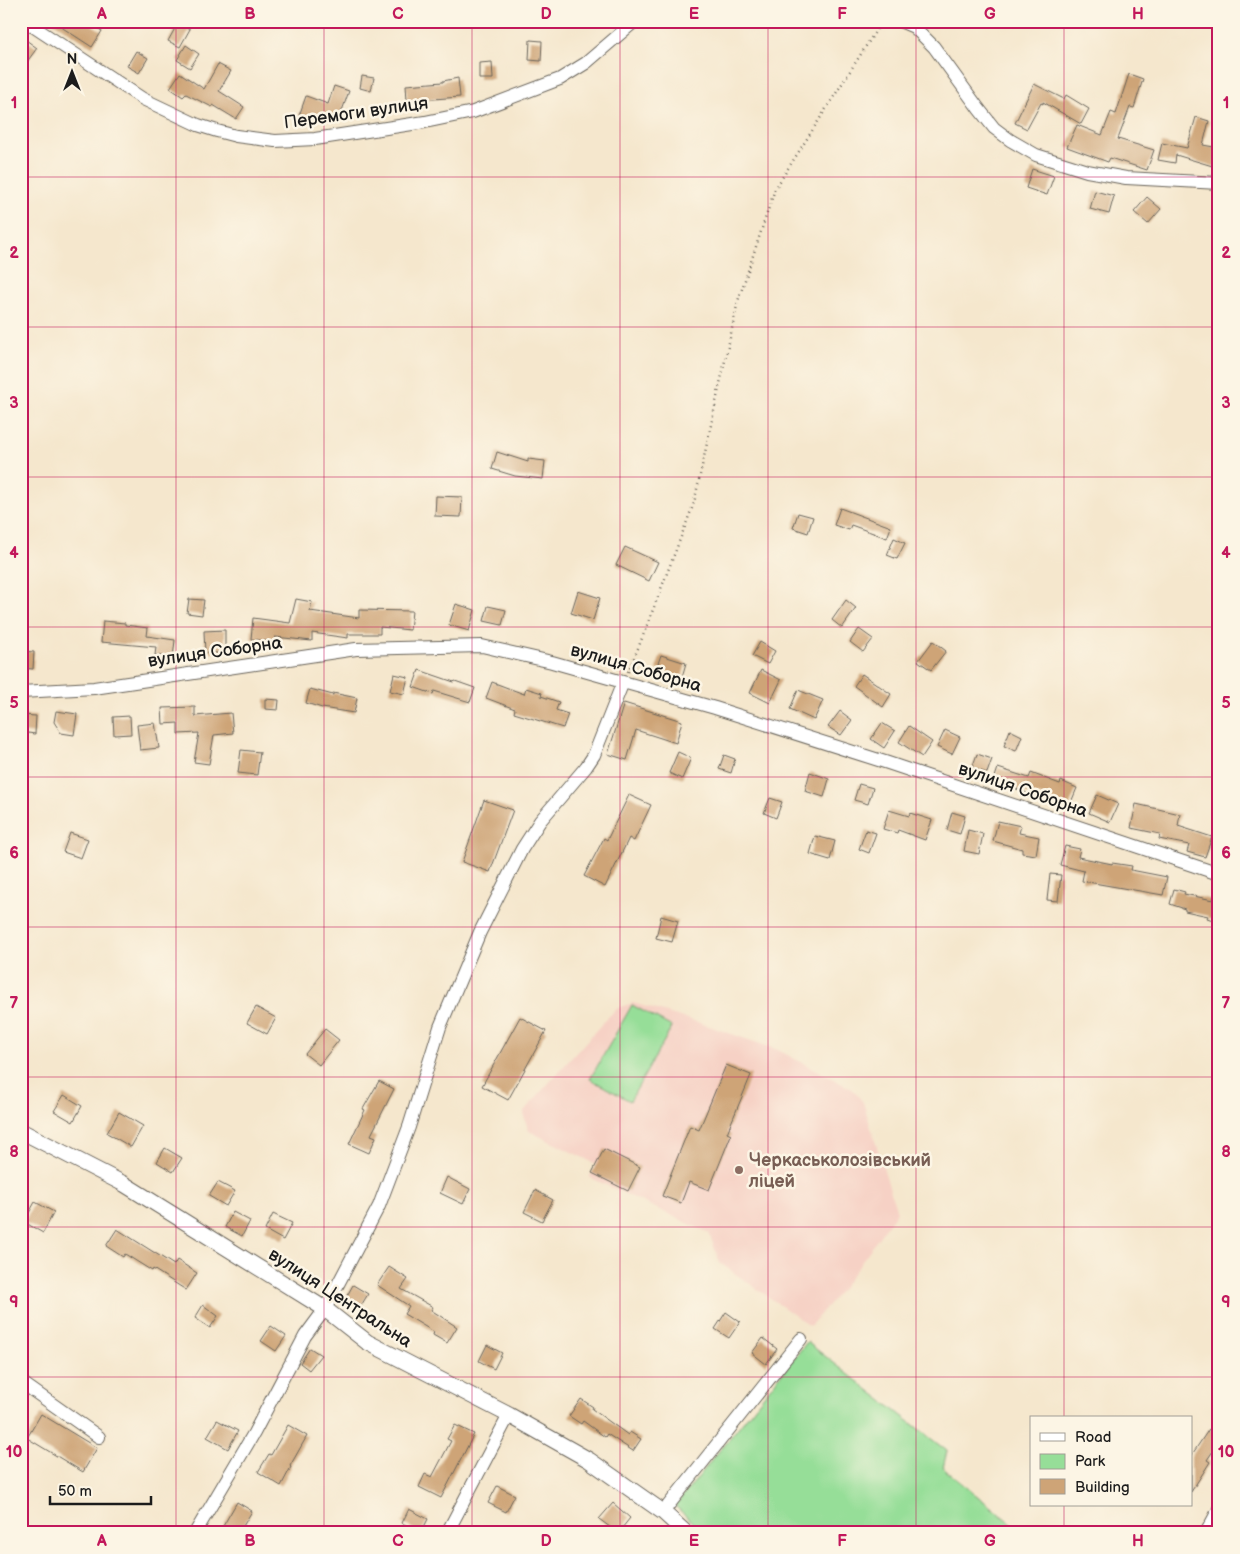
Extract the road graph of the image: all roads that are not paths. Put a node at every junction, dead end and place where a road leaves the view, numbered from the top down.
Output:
1 (25, 21) edge
2 (635, 21) edge
3 (900, 21) edge
4 (1219, 183) edge
5 (623, 682) junction
6 (21, 692) edge
7 (1219, 874) edge
8 (21, 1131) edge
9 (325, 1310) junction
10 (801, 1339) dead end
11 (21, 1382) edge
12 (509, 1415) junction
13 (100, 1437) dead end
14 (1219, 1509) edge
15 (663, 1512) junction
16 (195, 1533) edge
17 (447, 1533) edge
18 (686, 1533) edge
19 (1206, 1533) edge

1 - 2 street, Перемоги вулиця
3 - 4 street
5 - 6 street, вулиця Соборна
5 - 7 street, вулиця Соборна
5 - 9 street
8 - 9 street, вулиця Центральна
9 - 12 street, вулиця Центральна
9 - 16 street
10 - 15 street
11 - 13 street
12 - 15 street, вулиця Центральна
12 - 17 street
14 - 19 street
15 - 18 street, вулиця Центральна

